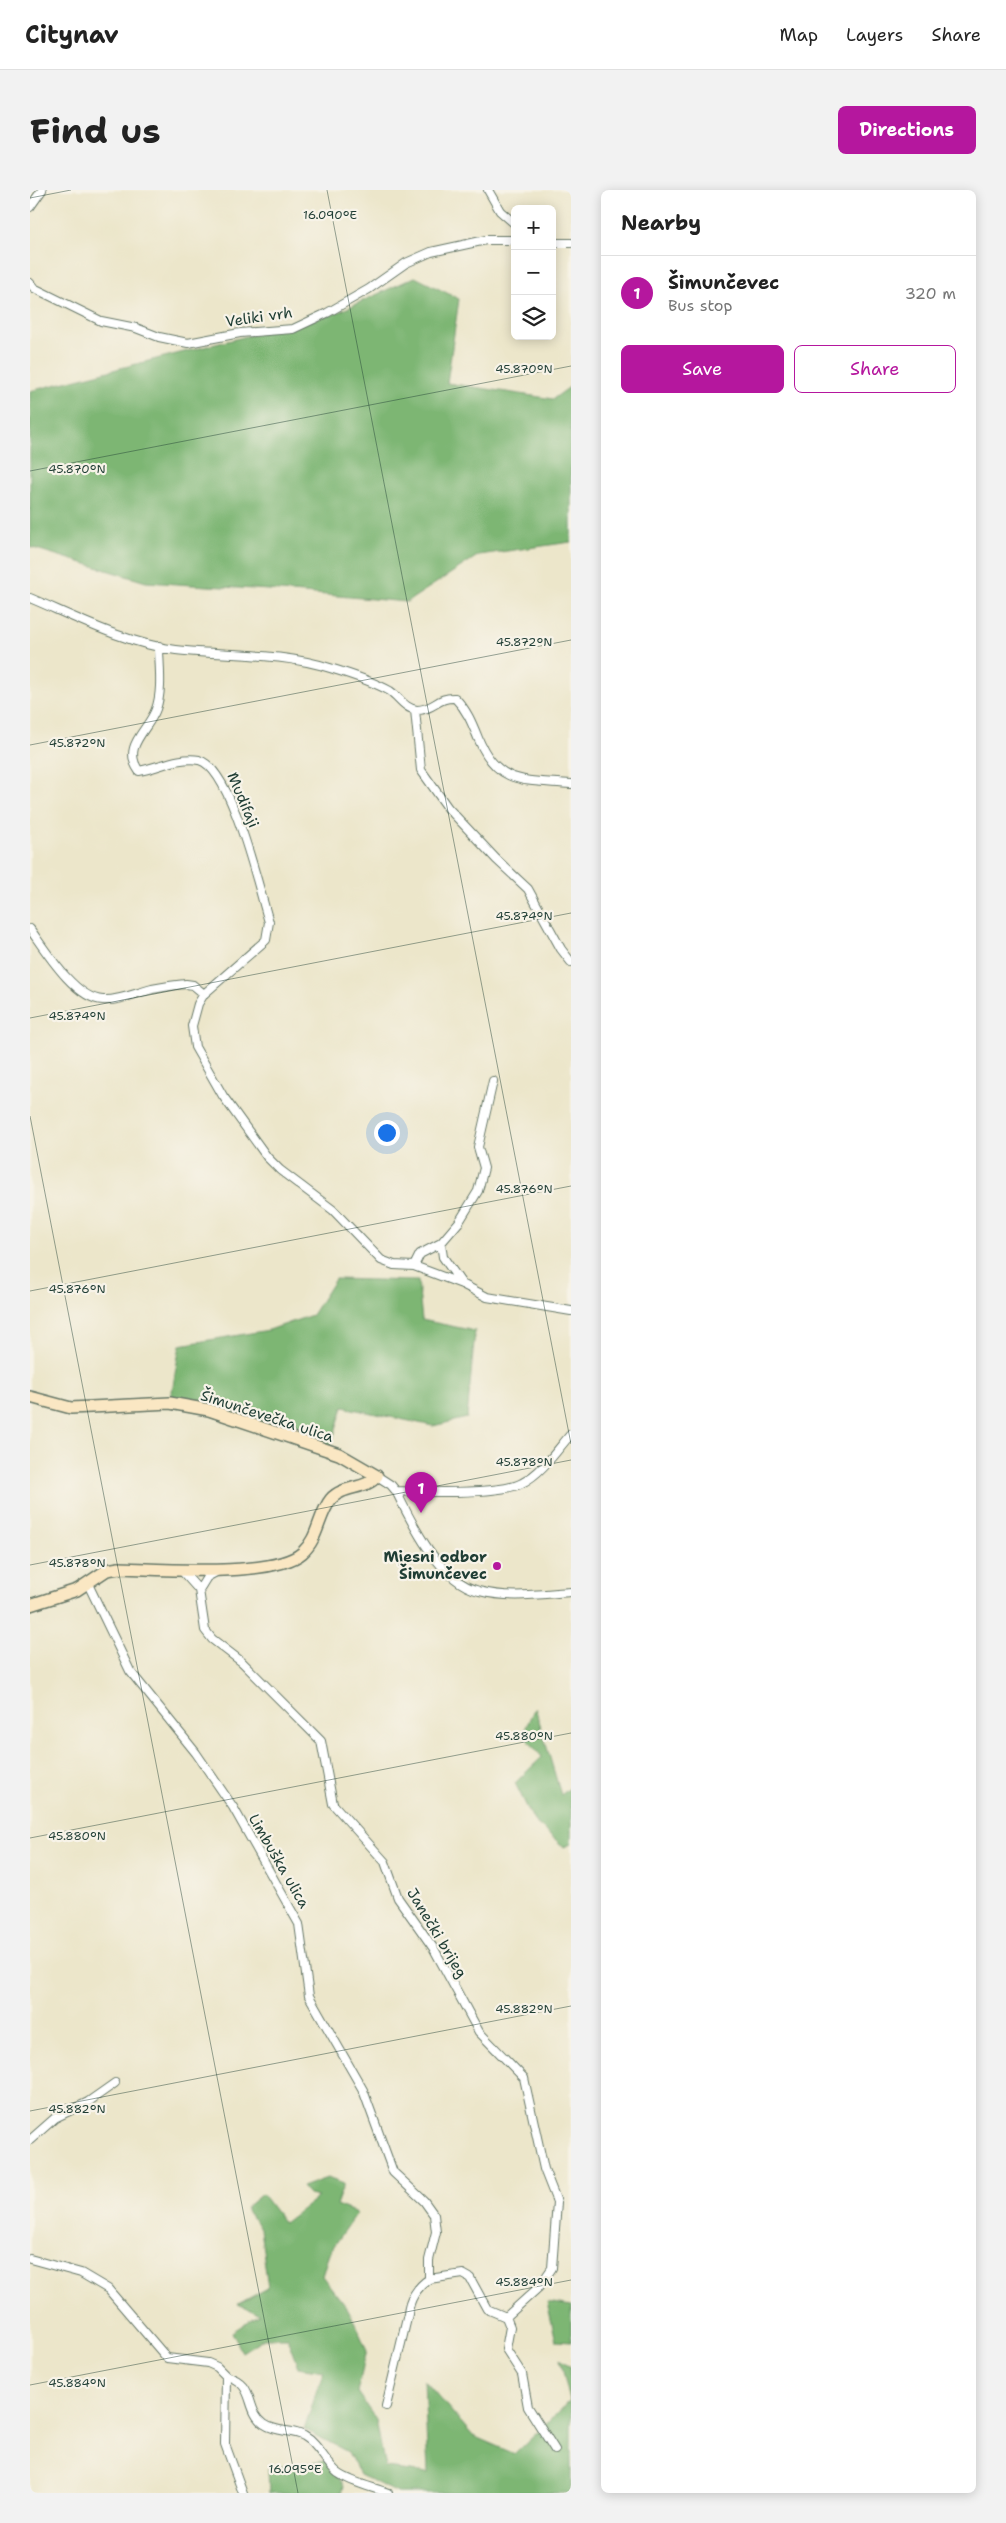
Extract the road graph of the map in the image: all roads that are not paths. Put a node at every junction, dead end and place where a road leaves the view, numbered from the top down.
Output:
1 (42, 190) edge
2 (488, 190) edge
3 (30, 207) edge
4 (511, 221) edge
5 (511, 240) edge
6 (556, 243) edge
7 (571, 243) edge
8 (30, 283) edge
9 (30, 598) edge
10 (159, 646) junction
11 (415, 710) junction
12 (571, 784) edge
13 (30, 929) edge
14 (571, 962) edge
15 (204, 994) junction
16 (493, 1081) dead end
17 (441, 1243) junction
18 (414, 1266) junction
19 (462, 1284) junction
20 (571, 1311) edge
21 (30, 1397) edge
22 (571, 1434) edge
23 (377, 1476) junction
24 (396, 1491) junction
25 (181, 1570) junction
26 (218, 1571) junction
27 (88, 1584) junction
28 (199, 1590) junction
29 (571, 1592) edge
30 (30, 1605) edge
31 (115, 2082) dead end
32 (30, 2140) edge
33 (30, 2259) edge
34 (429, 2279) junction
35 (506, 2317) junction
36 (226, 2376) junction
37 (386, 2406) dead end
38 (555, 2450) dead end
39 (242, 2493) edge
40 (388, 2493) edge

1 - 3 street
2 - 4 street
5 - 8 street, Veliki vrh
6 - 7 street
9 - 10 street
10 - 11 street
10 - 15 street, Mudifaji
11 - 12 street
11 - 14 street
13 - 15 street
15 - 18 street
16 - 17 street
17 - 18 street
17 - 19 street
18 - 19 street
19 - 20 street
21 - 23 street, Šimunčevečka ulica
22 - 24 street
23 - 24 street, Šimunčevečka ulica
23 - 26 street
24 - 29 street, Šimunčevečka ulica
25 - 26 street
25 - 27 street
25 - 28 street
26 - 28 street
27 - 30 street
27 - 34 street, Limbuška ulica
28 - 35 street, Janečki brijeg
31 - 32 street
33 - 36 street
34 - 35 street
34 - 37 street
35 - 38 street
36 - 39 street
36 - 40 street

